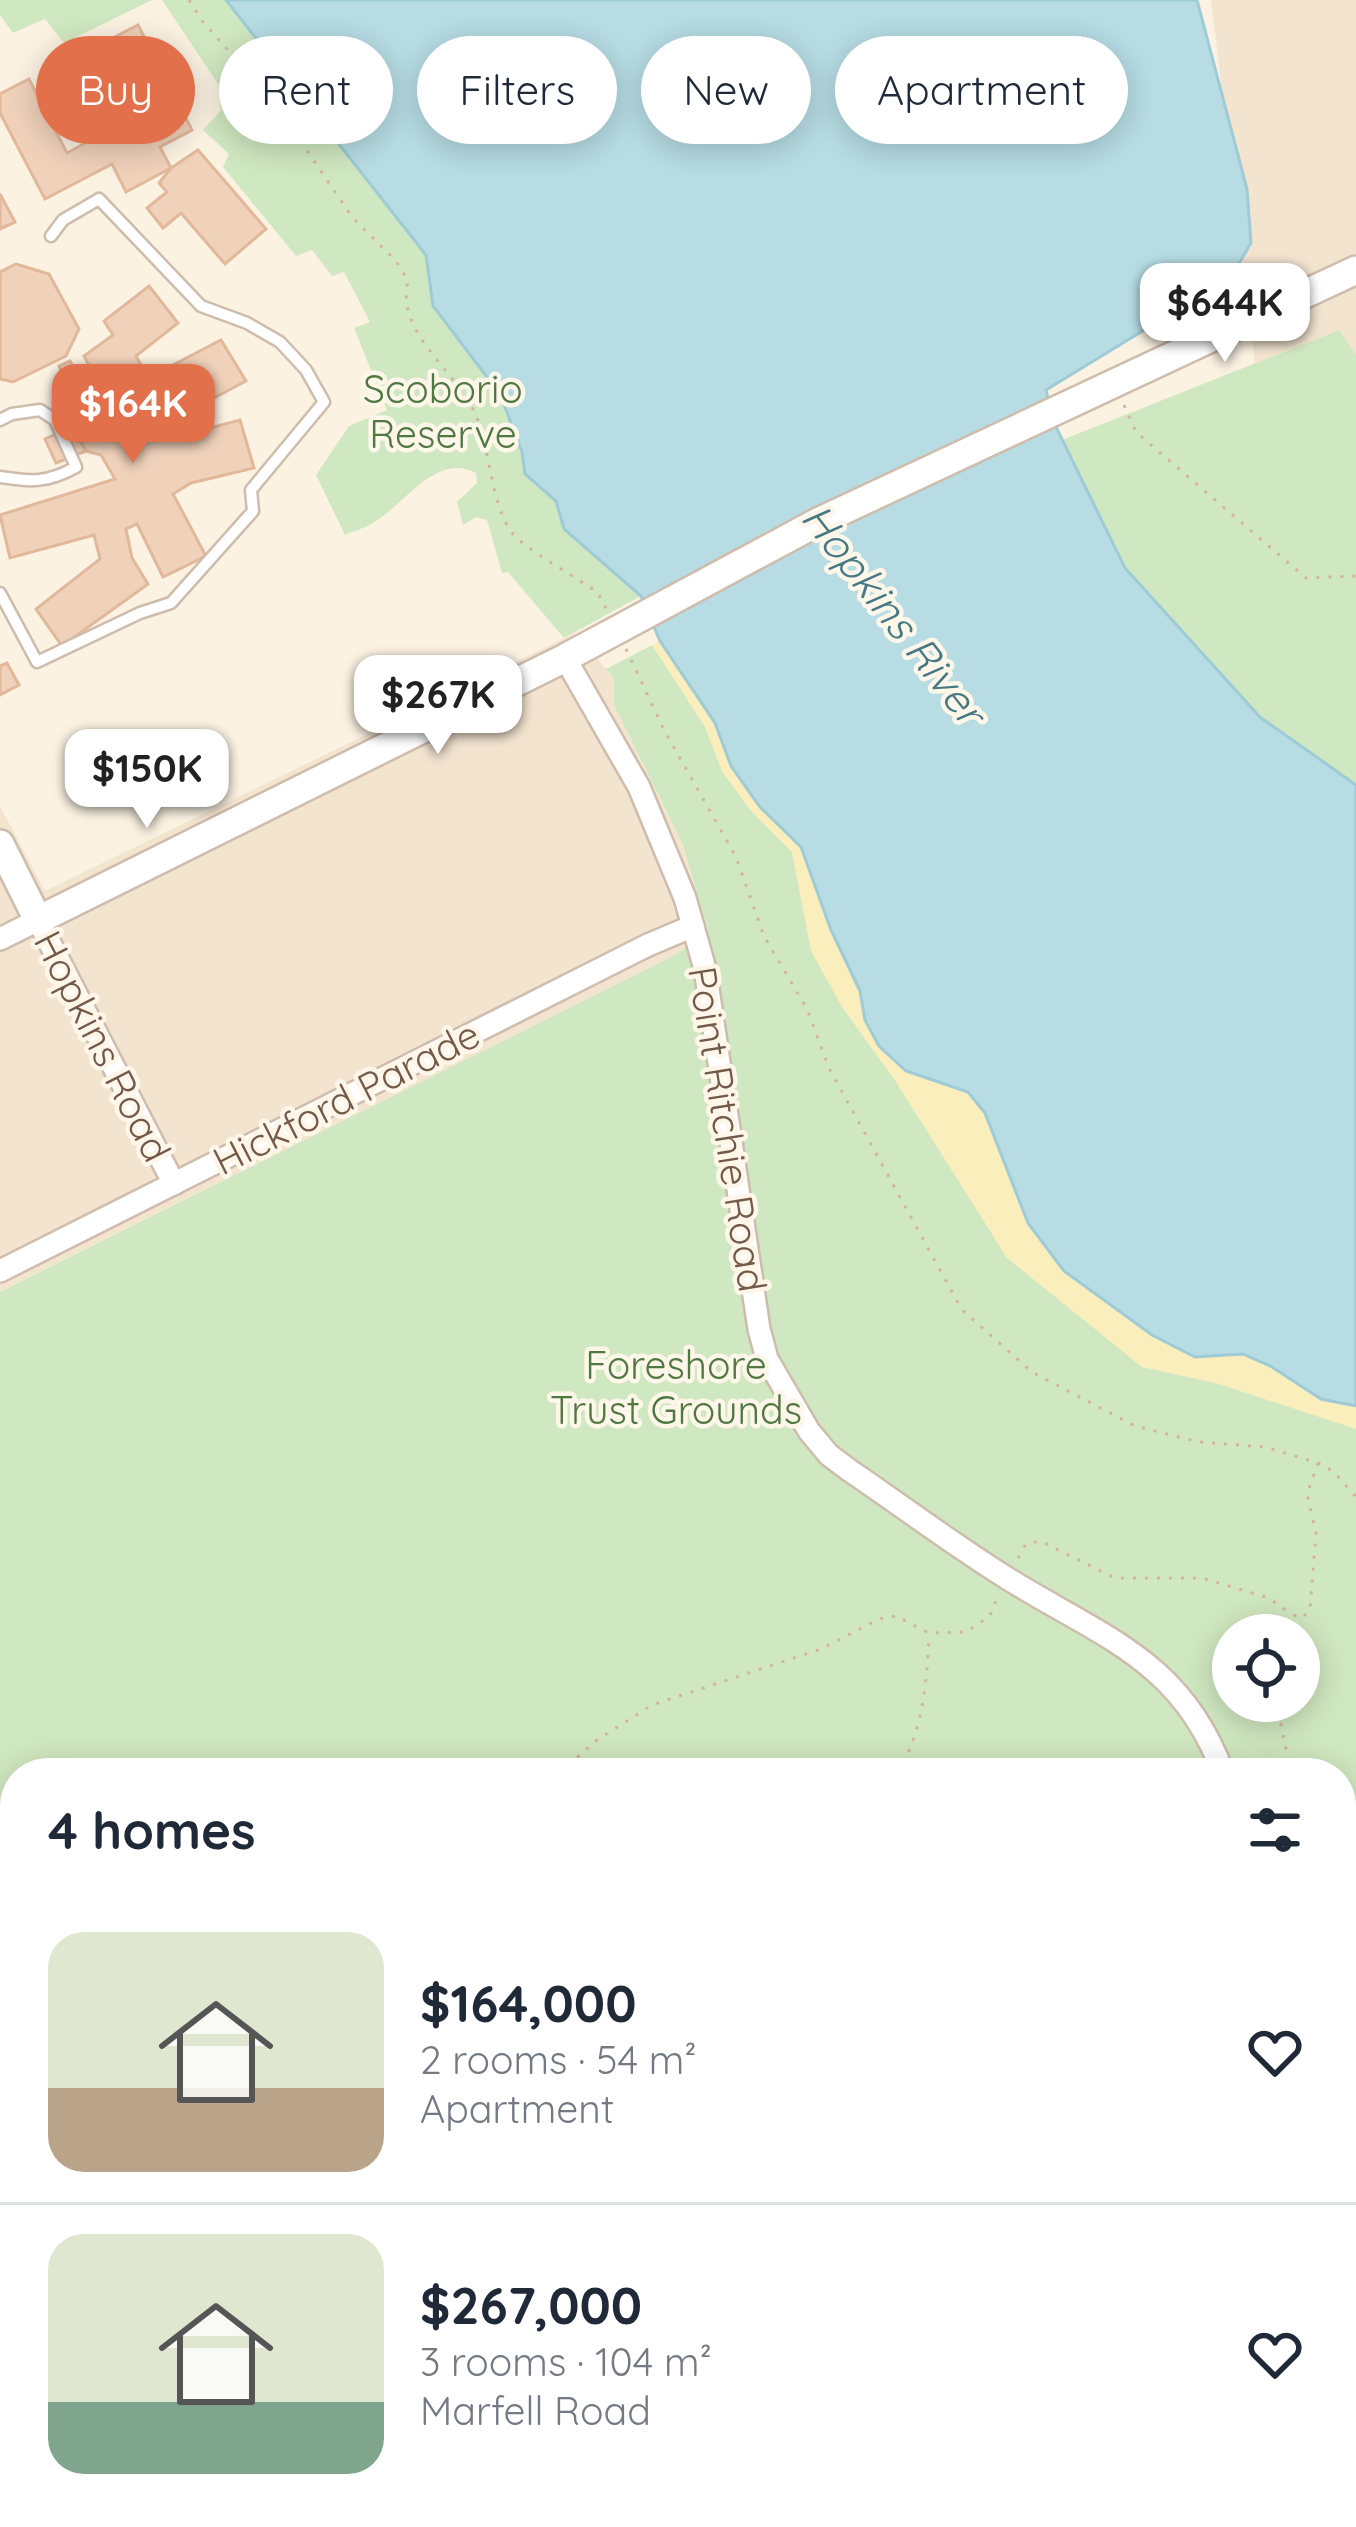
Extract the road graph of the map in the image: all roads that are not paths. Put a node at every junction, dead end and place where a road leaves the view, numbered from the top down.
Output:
1 (51, 236) dead end
2 (1352, 279) edge
3 (0, 420) edge
4 (0, 477) edge
5 (0, 593) edge
6 (565, 658) junction
7 (0, 844) edge
8 (38, 920) junction
9 (693, 926) junction
10 (0, 939) edge
11 (174, 1184) junction
12 (0, 1271) edge
13 (1216, 1758) edge

1 - 5 lane
2 - 6 street
3 - 4 lane
6 - 8 street
6 - 9 street, Point Ritchie Road
7 - 8 street, Hopkins Road
8 - 10 street
8 - 11 street, Hopkins Road
9 - 11 street, Hickford Parade
9 - 13 street, Point Ritchie Road
11 - 12 street, Hickford Parade

